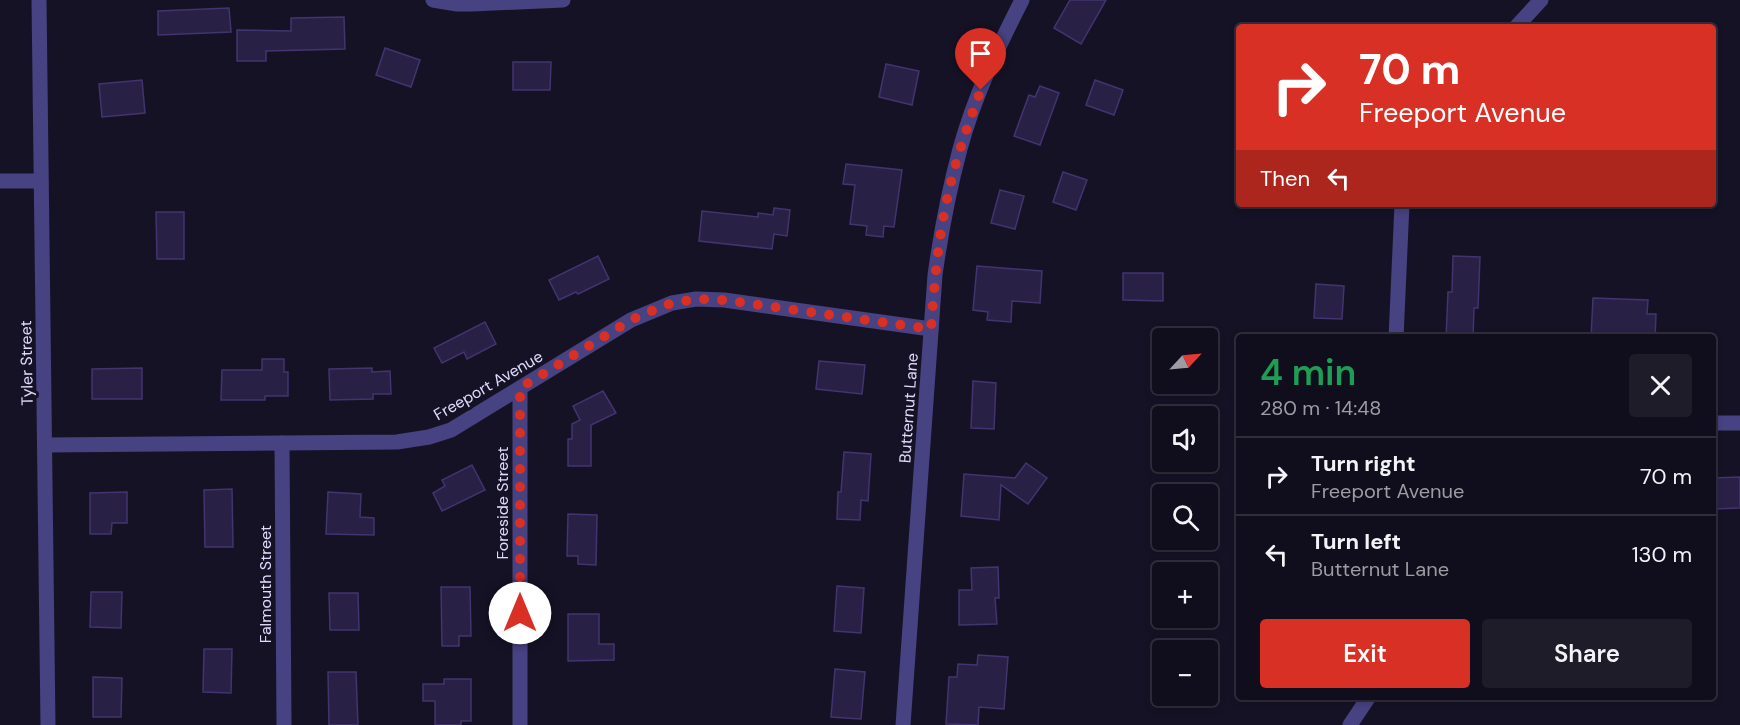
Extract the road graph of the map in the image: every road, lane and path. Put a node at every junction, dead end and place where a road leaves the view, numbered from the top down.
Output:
1 (39, 0) edge
2 (433, 0) edge
3 (563, 0) edge
4 (1022, 0) edge
5 (1541, 0) edge
6 (522, 1) edge
7 (1519, 24) edge
8 (41, 181) junction
9 (0, 182) edge
10 (1402, 207) edge
11 (931, 329) junction
12 (1396, 334) edge
13 (520, 388) junction
14 (1716, 423) edge
15 (1740, 423) edge
16 (282, 443) junction
17 (45, 445) junction
18 (1367, 700) edge
19 (48, 725) edge
20 (284, 725) edge
21 (520, 725) edge
22 (903, 725) edge
23 (1350, 725) edge

1 - 8 street, Tyler Street
2 - 6 street
3 - 6 street
4 - 11 street, Butternut Lane
5 - 7 street
8 - 9 street
8 - 17 street, Tyler Street
10 - 12 street
11 - 13 street, Freeport Avenue
11 - 22 street, Butternut Lane
13 - 16 street, Freeport Avenue
13 - 21 street, Foreside Street
14 - 15 street
16 - 17 street, Freeport Avenue
16 - 20 street, Falmouth Street
17 - 19 street, Tyler Street
18 - 23 street

